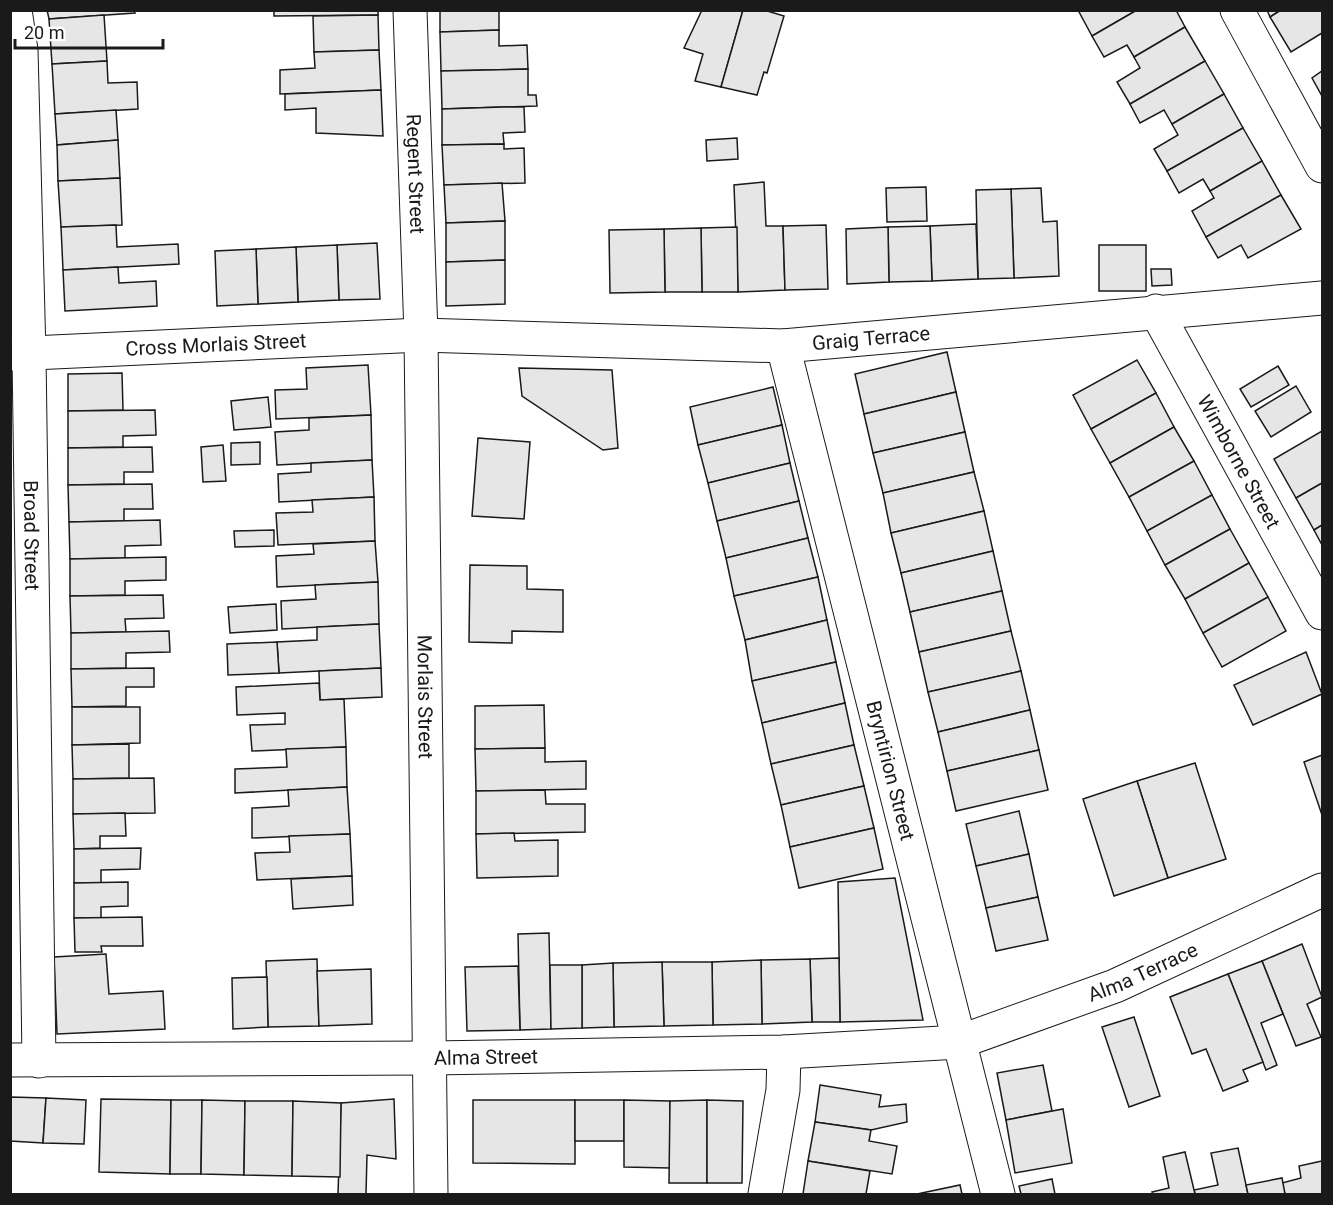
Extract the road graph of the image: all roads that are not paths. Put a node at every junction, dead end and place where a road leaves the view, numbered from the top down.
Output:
1 (15, 10) edge
2 (410, 10) edge
3 (1238, 10) edge
4 (1323, 166) edge
5 (1323, 298) edge
6 (1156, 311) junction
7 (421, 335) junction
8 (783, 346) junction
9 (20, 354) edge
10 (1323, 613) edge
11 (1323, 890) edge
12 (959, 1042) junction
13 (784, 1052) junction
14 (431, 1058) junction
15 (25, 1061) edge
16 (431, 1194) edge
17 (765, 1194) edge
18 (998, 1194) edge

1 - 9 street, Broad Street
2 - 7 street, Regent Street
3 - 4 street
5 - 6 street, Graig Terrace
6 - 8 street, Graig Terrace
6 - 10 street, Wimborne Street
7 - 8 street, Graig Terrace
7 - 9 street, Cross Morlais Street
7 - 14 street, Morlais Street
8 - 12 street, Bryntirion Street
9 - 15 street, Broad Street
11 - 12 street, Alma Terrace
12 - 13 street, Alma Street
12 - 18 street, Bryntirion Street
13 - 14 street, Alma Street
13 - 17 street
14 - 15 street, Alma Street
14 - 16 street, Morlais Street

